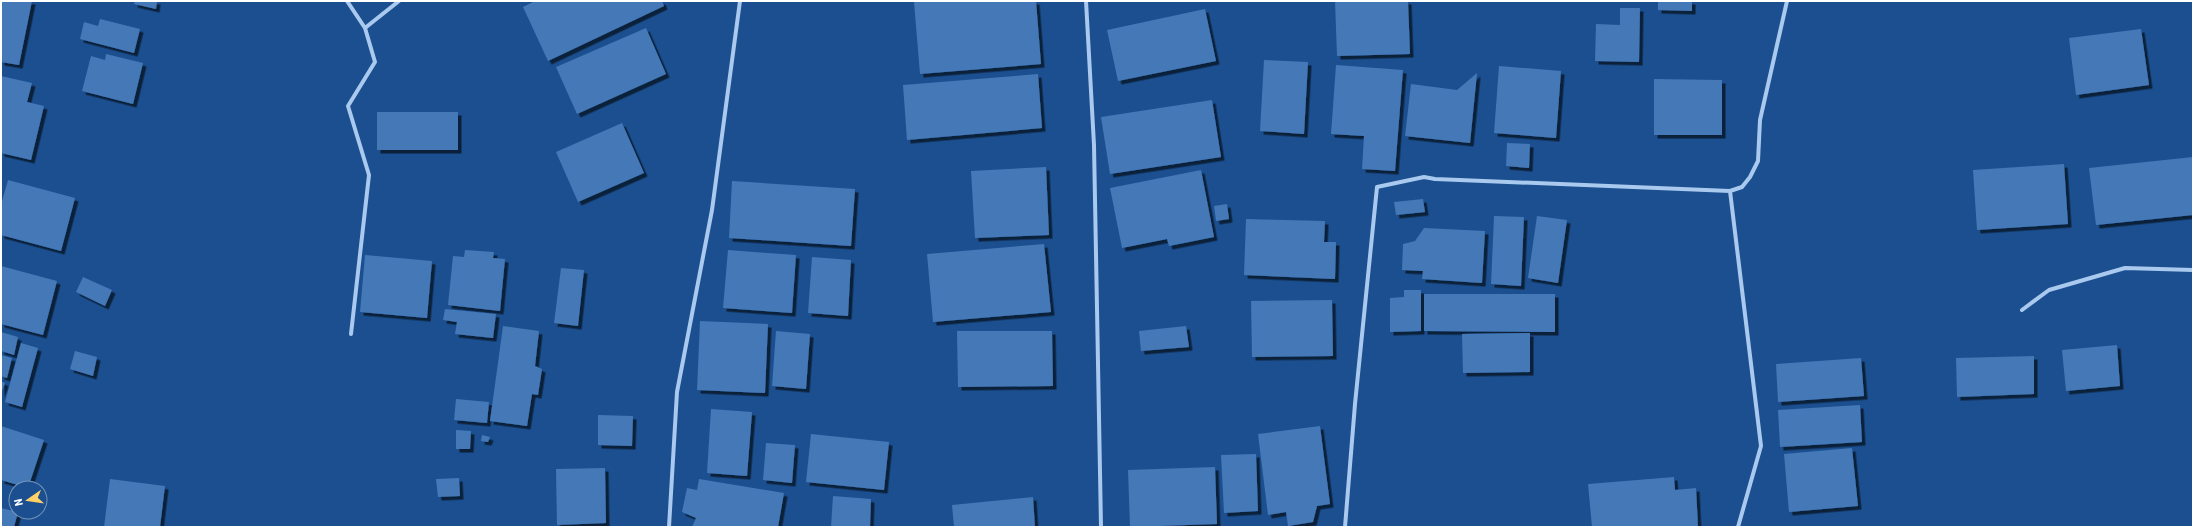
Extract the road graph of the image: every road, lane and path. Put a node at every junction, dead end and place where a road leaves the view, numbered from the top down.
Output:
1 (347, 1) edge
2 (399, 1) edge
3 (740, 1) edge
4 (1086, 1) edge
5 (1787, 1) edge
6 (364, 28) junction
7 (1730, 190) junction
8 (2193, 270) edge
9 (2022, 310) dead end
10 (351, 334) dead end
11 (669, 527) edge
12 (1101, 527) edge
13 (1346, 527) edge
14 (1738, 527) edge

1 - 6 street
2 - 6 street
3 - 11 street
4 - 12 street
5 - 7 street
6 - 10 street
7 - 13 street
7 - 14 street
8 - 9 street

